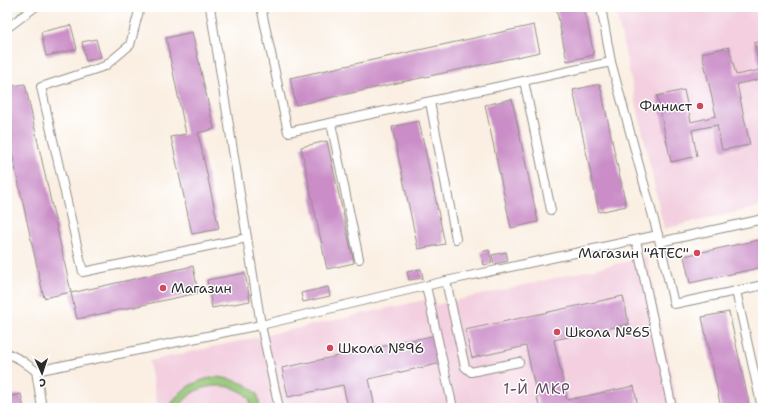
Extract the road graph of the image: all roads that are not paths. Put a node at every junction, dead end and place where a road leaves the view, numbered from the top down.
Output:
1 (36, 7) edge
2 (140, 7) edge
3 (210, 7) edge
4 (261, 7) edge
5 (601, 7) edge
6 (7, 28) edge
7 (611, 62) junction
8 (524, 82) junction
9 (430, 102) junction
10 (330, 123) junction
11 (551, 210) dead end
12 (763, 219) edge
13 (247, 238) junction
14 (659, 238) junction
15 (456, 239) dead end
16 (636, 240) junction
17 (359, 259) dead end
18 (446, 281) junction
19 (763, 285) edge
20 (426, 286) junction
21 (736, 291) junction
22 (261, 325) junction
23 (7, 353) edge
24 (519, 362) dead end
25 (36, 371) junction
26 (42, 408) edge
27 (279, 408) edge
28 (453, 408) edge
29 (672, 408) edge
30 (762, 408) edge

1 - 6 lane
2 - 13 lane
3 - 13 lane
4 - 10 lane
5 - 7 lane
7 - 8 lane
7 - 14 lane
8 - 9 lane
8 - 11 lane
9 - 10 lane
9 - 15 lane
10 - 17 lane
12 - 14 lane
13 - 22 lane
14 - 16 lane
14 - 21 lane
16 - 18 lane
16 - 29 lane
18 - 20 lane
18 - 24 lane
19 - 21 lane
20 - 22 lane
20 - 28 lane
21 - 30 lane
22 - 25 lane
22 - 27 lane
23 - 25 lane
25 - 26 lane

